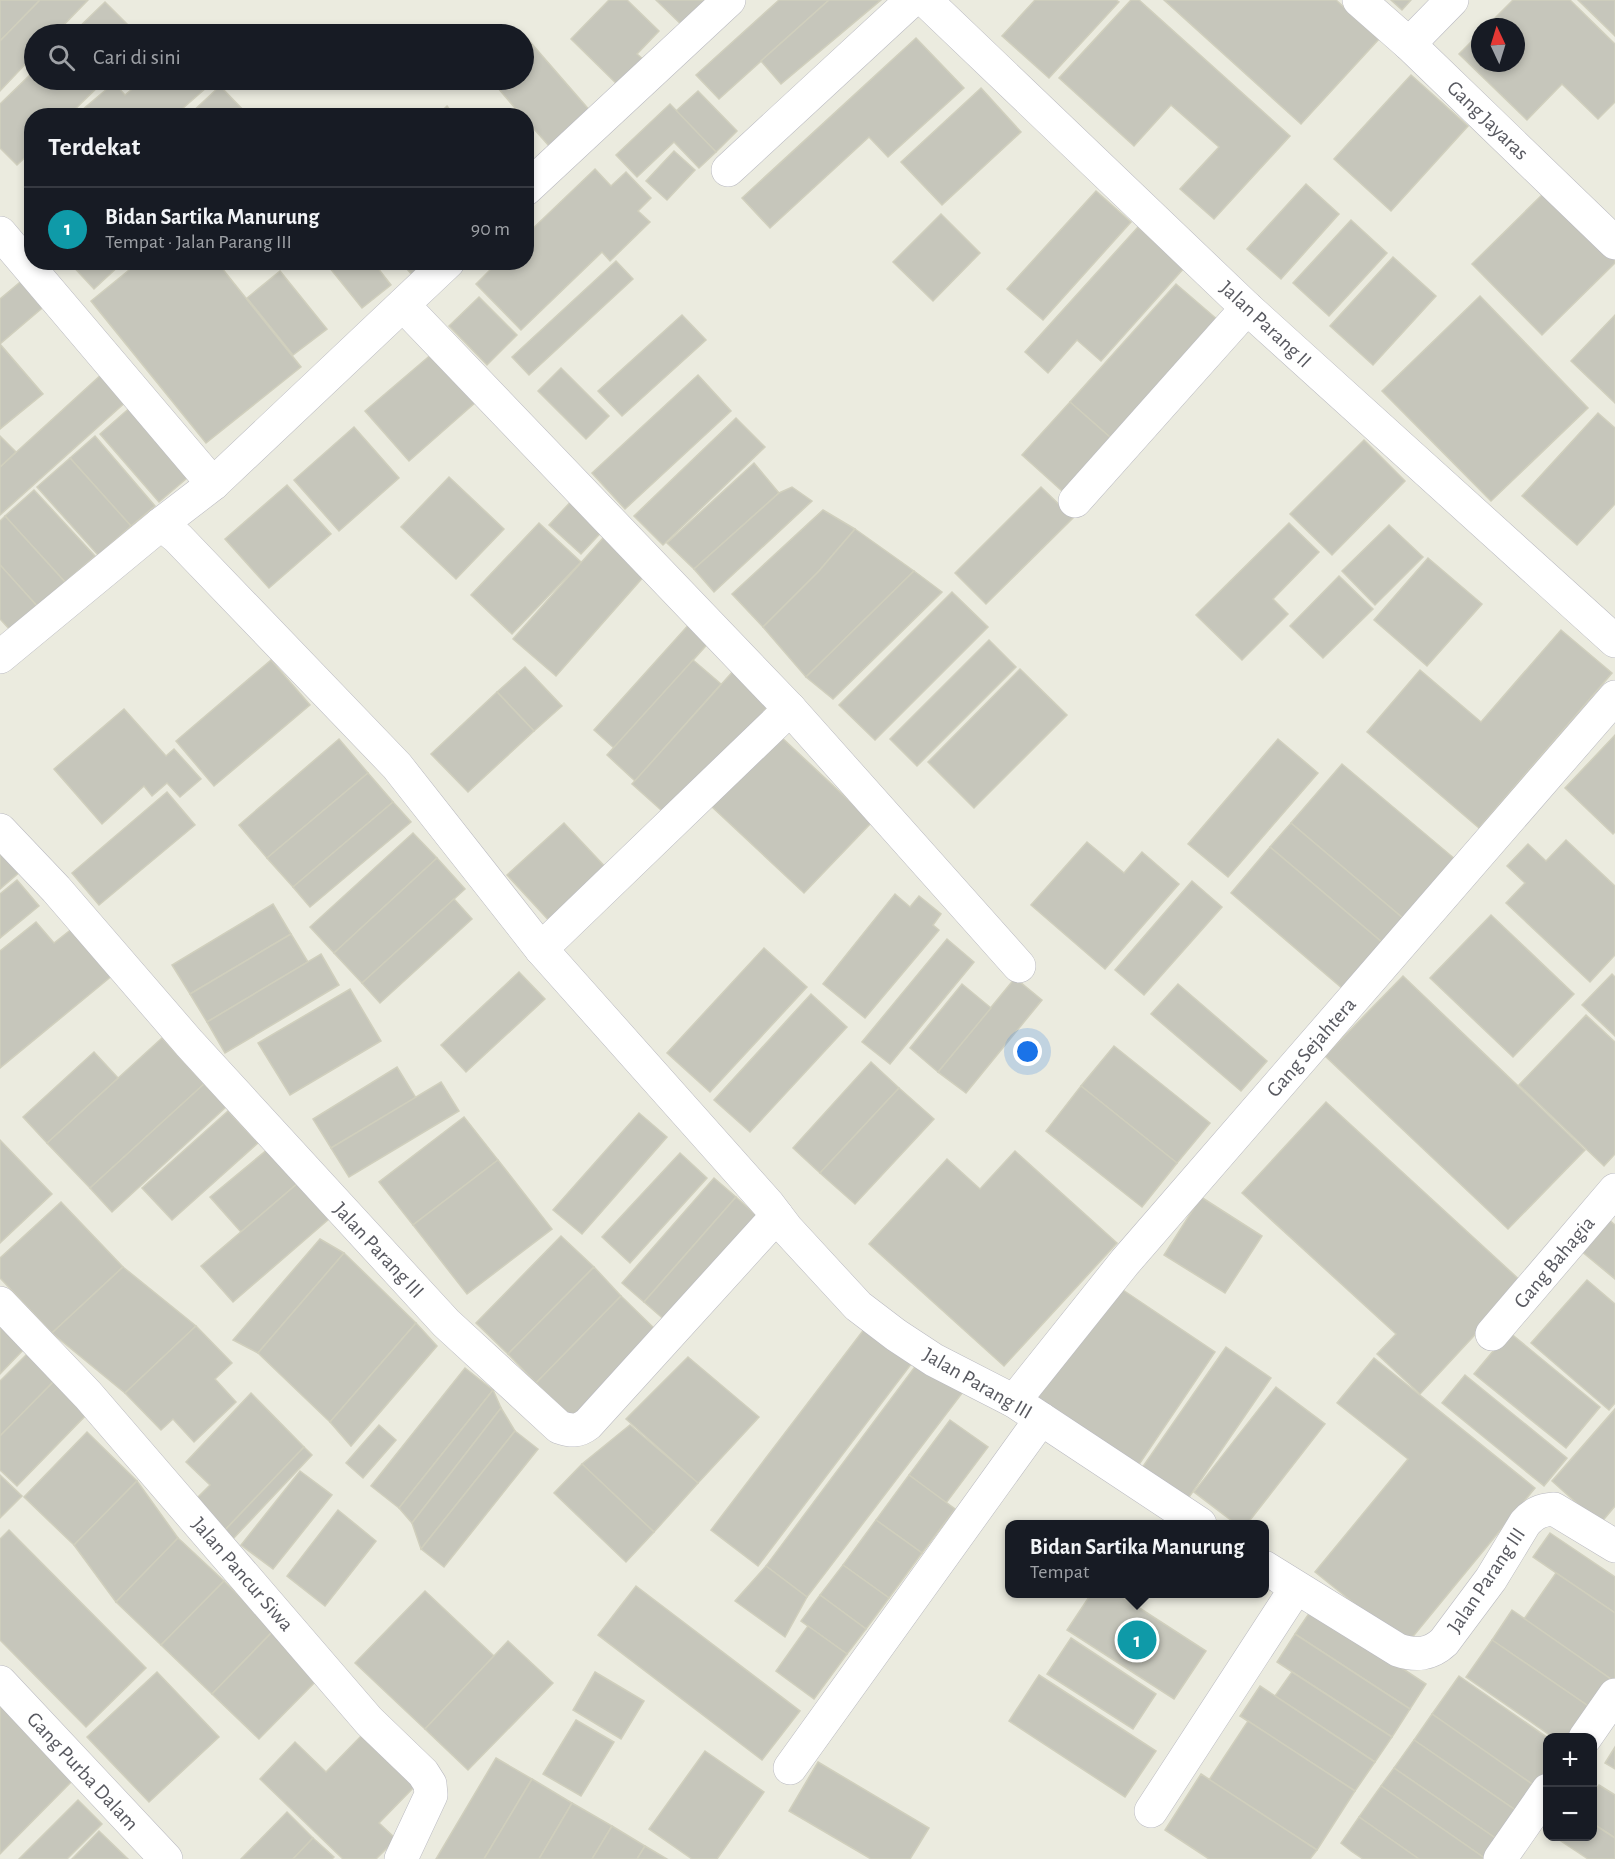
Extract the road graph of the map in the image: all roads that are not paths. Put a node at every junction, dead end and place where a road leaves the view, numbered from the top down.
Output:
1 (729, 0) edge
2 (912, 0) edge
3 (925, 0) edge
4 (1359, 0) edge
5 (1452, 0) edge
6 (1409, 44) junction
7 (729, 170) dead end
8 (534, 182) edge
9 (0, 233) edge
10 (1615, 243) edge
11 (24, 261) edge
12 (31, 270) edge
13 (440, 270) edge
14 (403, 305) junction
15 (1247, 308) junction
16 (213, 484) junction
17 (1075, 501) dead end
18 (161, 524) junction
19 (1615, 641) edge
20 (0, 657) edge
21 (1615, 697) edge
22 (790, 709) junction
23 (0, 830) edge
24 (541, 949) junction
25 (1019, 966) dead end
26 (1615, 1190) edge
27 (772, 1210) junction
28 (0, 1304) edge
29 (1492, 1334) dead end
30 (1027, 1410) junction
31 (1194, 1520) edge
32 (1615, 1546) edge
33 (1269, 1570) edge
34 (1296, 1588) junction
35 (0, 1682) edge
36 (1615, 1695) edge
37 (1588, 1733) edge
38 (790, 1768) dead end
39 (1543, 1797) edge
40 (1151, 1811) dead end
41 (166, 1859) edge
42 (401, 1859) edge
43 (1500, 1859) edge

1 - 8 street
2 - 7 street
3 - 15 street, Jalan Parang II
4 - 6 street, Gang Jayaras
5 - 6 street
6 - 10 street, Gang Jayaras
9 - 11 street
12 - 16 street
13 - 14 street
14 - 16 street
14 - 22 street
15 - 17 street
15 - 19 street, Jalan Parang II
16 - 18 street
18 - 20 street
18 - 24 street
21 - 30 street, Gang Sejahtera
22 - 24 street
22 - 25 street
23 - 27 street, Jalan Parang III
24 - 27 street
26 - 29 street, Gang Bahagia
27 - 30 street, Jalan Parang III
28 - 42 street, Jalan Pancur Siwa
30 - 31 street, Jalan Parang III
30 - 38 street, Gang Sejahtera
32 - 34 street, Jalan Parang III
33 - 34 street, Jalan Parang III
34 - 40 street
35 - 41 street, Gang Purba Dalam
36 - 37 street
39 - 43 street

